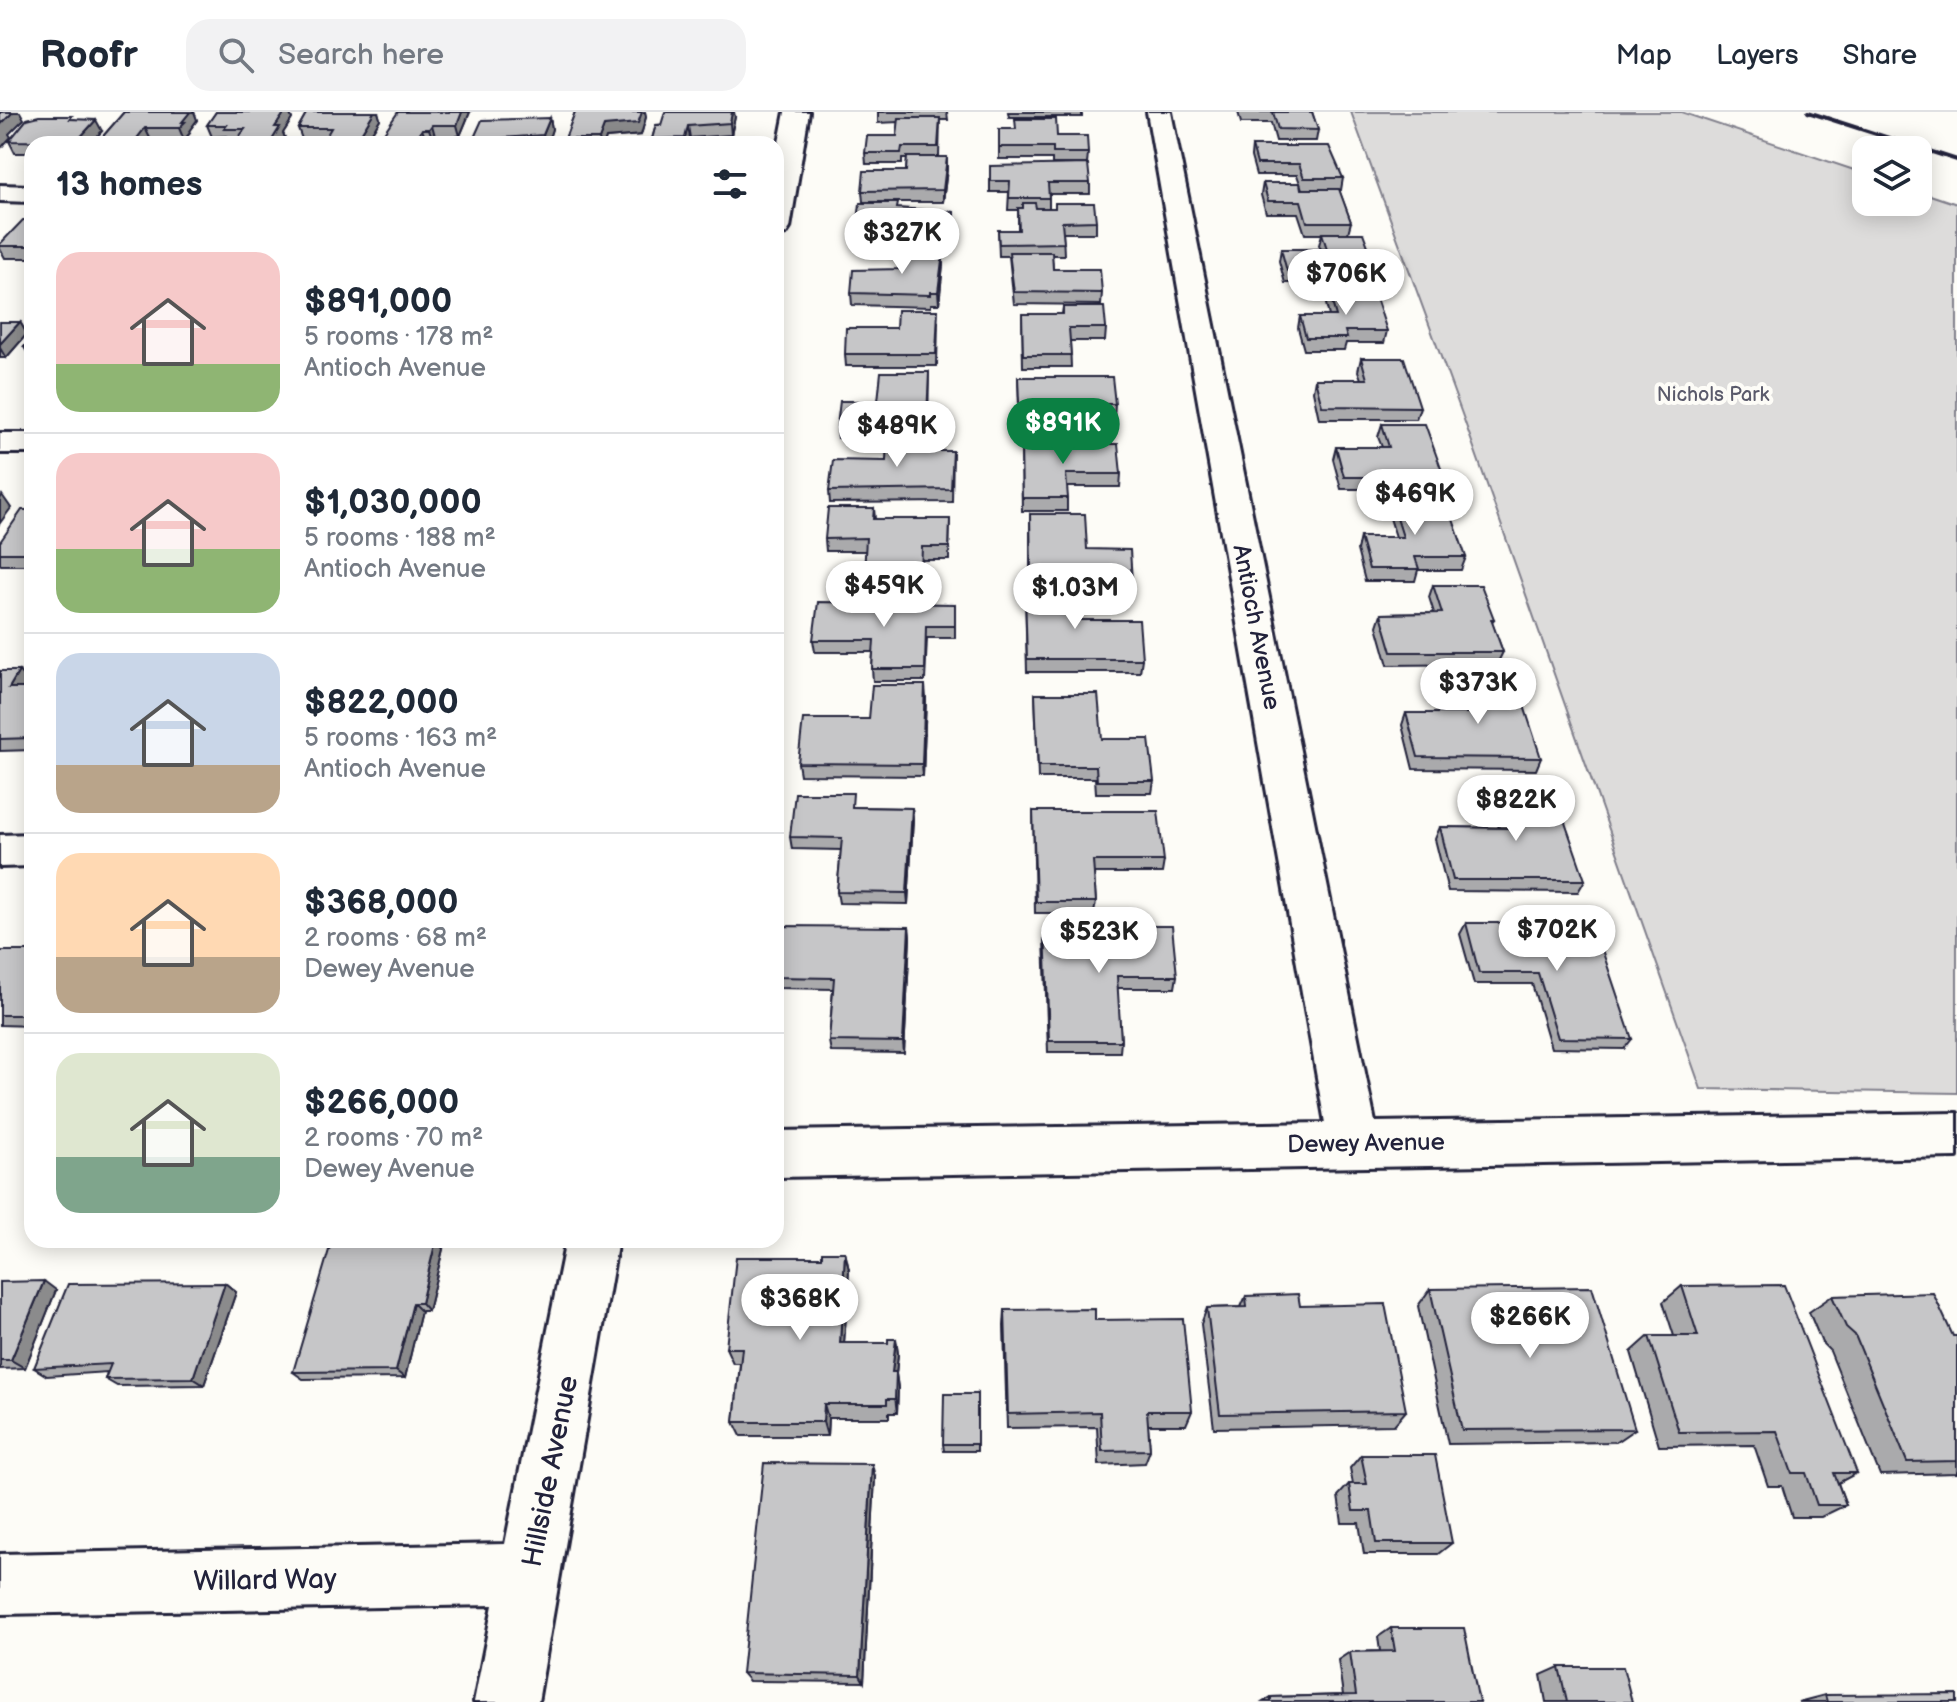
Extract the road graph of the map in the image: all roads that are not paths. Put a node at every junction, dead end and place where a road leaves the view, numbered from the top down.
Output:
1 (797, 112) edge
2 (1159, 112) edge
3 (784, 170) edge
4 (0, 193) edge
5 (24, 194) edge
6 (0, 443) edge
7 (24, 443) edge
8 (24, 850) edge
9 (0, 851) edge
10 (1957, 1135) edge
11 (1354, 1143) junction
12 (784, 1154) edge
13 (590, 1248) edge
14 (529, 1574) junction
15 (0, 1584) edge
16 (506, 1702) edge

1 - 3 street
2 - 11 street, Antioch Avenue
4 - 5 street
6 - 7 street
8 - 9 street
10 - 11 street, Dewey Avenue
11 - 12 street, Dewey Avenue
13 - 14 street, Hillside Avenue
14 - 15 street, Willard Way
14 - 16 street, Hillside Avenue

